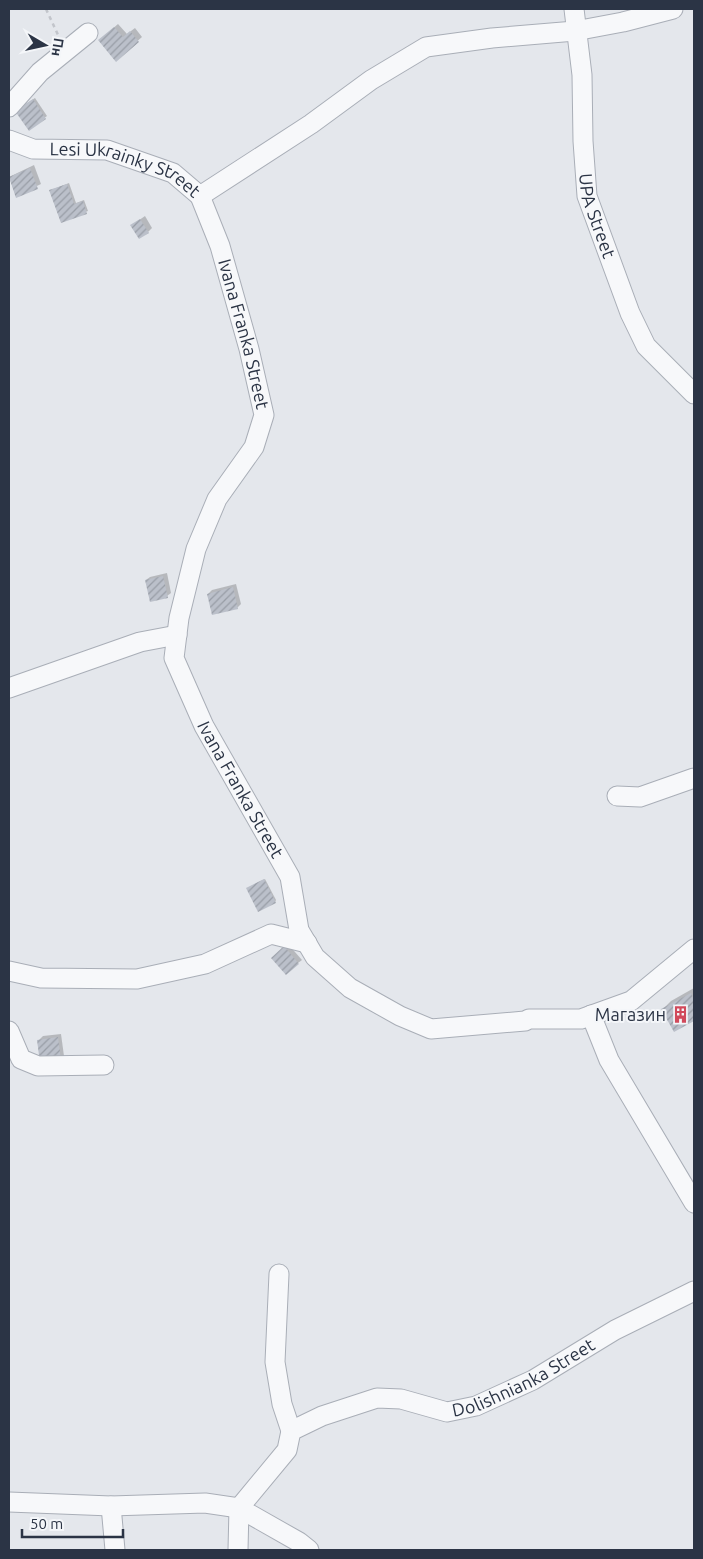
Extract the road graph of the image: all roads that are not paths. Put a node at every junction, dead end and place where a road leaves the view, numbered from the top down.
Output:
1 (574, 9) edge
2 (673, 9) edge
3 (575, 31) junction
4 (88, 33) dead end
5 (9, 107) edge
6 (9, 140) edge
7 (200, 196) junction
8 (694, 394) edge
9 (177, 635) junction
10 (9, 688) edge
11 (694, 778) edge
12 (617, 796) dead end
13 (307, 943) junction
14 (694, 949) edge
15 (9, 971) edge
16 (592, 1015) junction
17 (9, 1031) edge
18 (104, 1065) dead end
19 (694, 1203) edge
20 (279, 1274) dead end
21 (694, 1291) edge
22 (291, 1431) junction
23 (9, 1502) edge
24 (112, 1506) junction
25 (239, 1508) junction
26 (115, 1550) edge
27 (238, 1550) edge
28 (309, 1550) edge

1 - 3 street, UPA Street
2 - 3 street, Lesi Ukrainky Street
3 - 7 street, Lesi Ukrainky Street
3 - 8 street, UPA Street
4 - 5 street
6 - 7 street, Lesi Ukrainky Street
7 - 9 street, Ivana Franka Street
9 - 10 street
9 - 13 street, Ivana Franka Street
11 - 12 street
13 - 15 street
13 - 16 street, Ivana Franka Street
14 - 16 street, Ivana Franka Street
16 - 19 street
17 - 18 street
20 - 22 street
21 - 22 street, Dolishnianka Street
22 - 25 street
23 - 24 street
24 - 25 street
24 - 26 street
25 - 27 street
25 - 28 street

